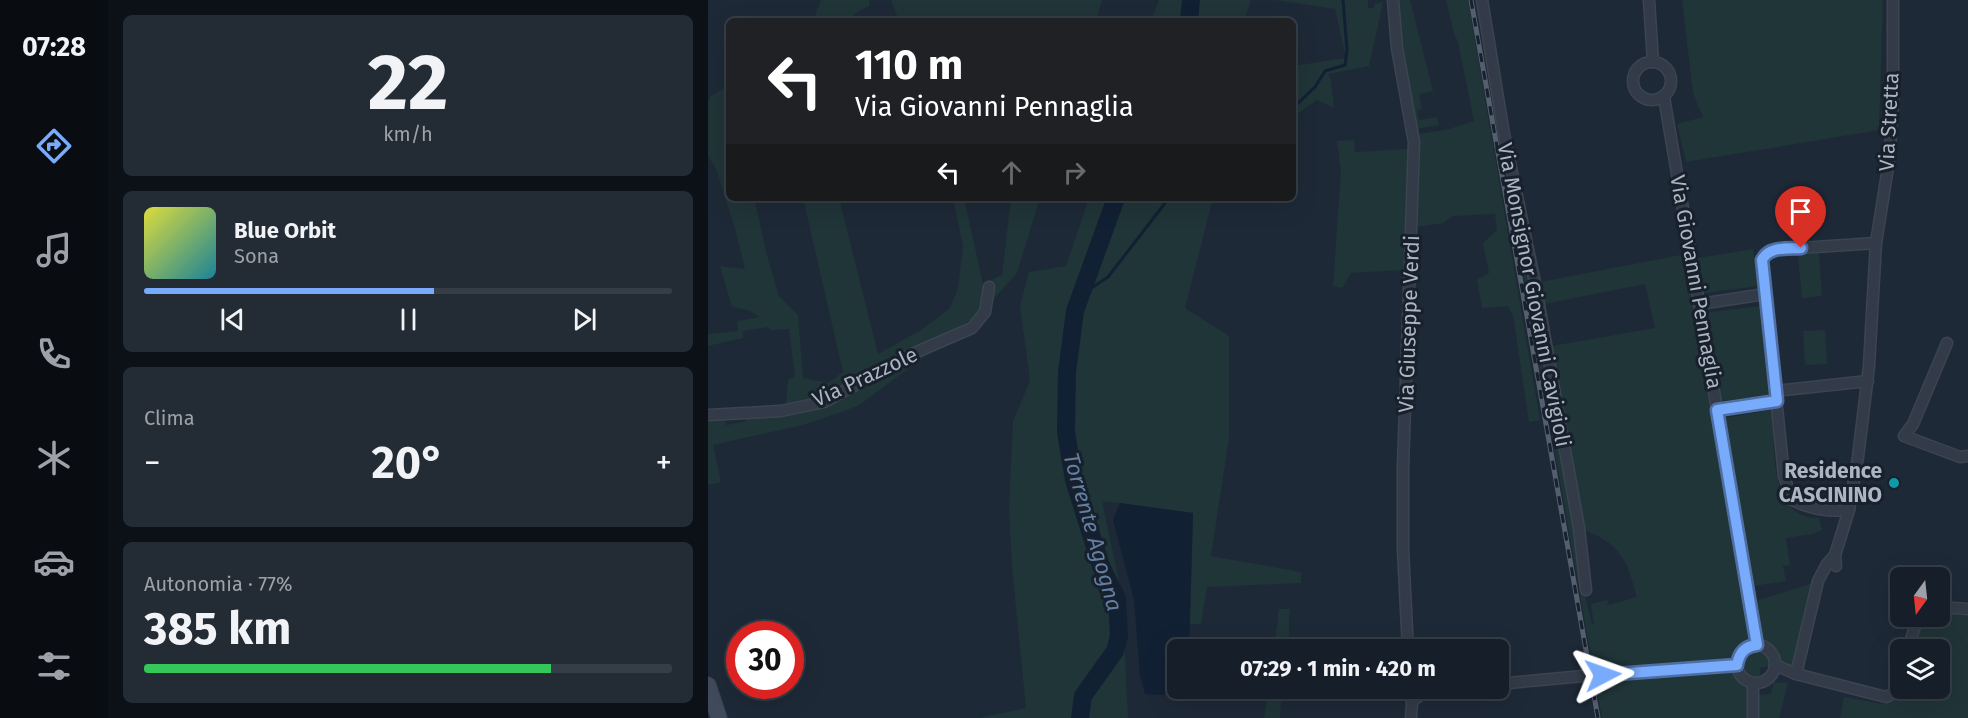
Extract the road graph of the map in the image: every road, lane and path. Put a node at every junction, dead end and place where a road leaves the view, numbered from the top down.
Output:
1 (1393, 0) edge
2 (1482, 0) edge
3 (1648, 0) edge
4 (1893, 0) edge
5 (1653, 62) junction
6 (1664, 97) junction
7 (1876, 243) junction
8 (989, 287) dead end
9 (1765, 294) junction
10 (1700, 304) junction
11 (1947, 343) dead end
12 (1868, 381) junction
13 (1777, 396) junction
14 (1717, 410) junction
15 (708, 416) edge
16 (1968, 456) edge
17 (1849, 510) junction
18 (1586, 590) dead end
19 (1950, 608) edge
20 (1968, 609) edge
21 (1407, 639) edge
22 (1757, 645) junction
23 (1737, 665) junction
24 (1775, 665) junction
25 (1796, 674) junction
26 (1605, 675) tunnel mouth
27 (1582, 676) tunnel mouth
28 (1509, 683) edge
29 (1753, 683) junction
30 (708, 685) edge
31 (1890, 695) edge
32 (1412, 699) edge
33 (1415, 699) edge
34 (1412, 702) junction
35 (719, 718) edge
36 (1411, 718) edge
37 (1753, 718) edge

1 - 21 street, Via Giuseppe Verdi
2 - 18 street, Via Monsignor Giovanni Cavigioli
3 - 5 street
4 - 7 street, Via Stretta
5 - 6 street
5 - 6 street
6 - 10 street, Via Giovanni Pennaglia
7 - 9 street
7 - 12 street, Via Stretta
8 - 15 street, Via Prazzole
9 - 10 street
9 - 13 street
10 - 14 street, Via Giovanni Pennaglia
11 - 16 street
12 - 13 street
12 - 17 street, Via Stretta
13 - 14 street
13 - 17 street
14 - 22 street, Via Giovanni Pennaglia
17 - 25 street, Via Stretta
19 - 20 street
22 - 23 street
22 - 24 street
23 - 26 street
23 - 29 street
24 - 25 street
24 - 29 street
25 - 31 street
27 - 28 street
29 - 37 street
30 - 35 street
32 - 34 street
33 - 34 street
34 - 36 street

